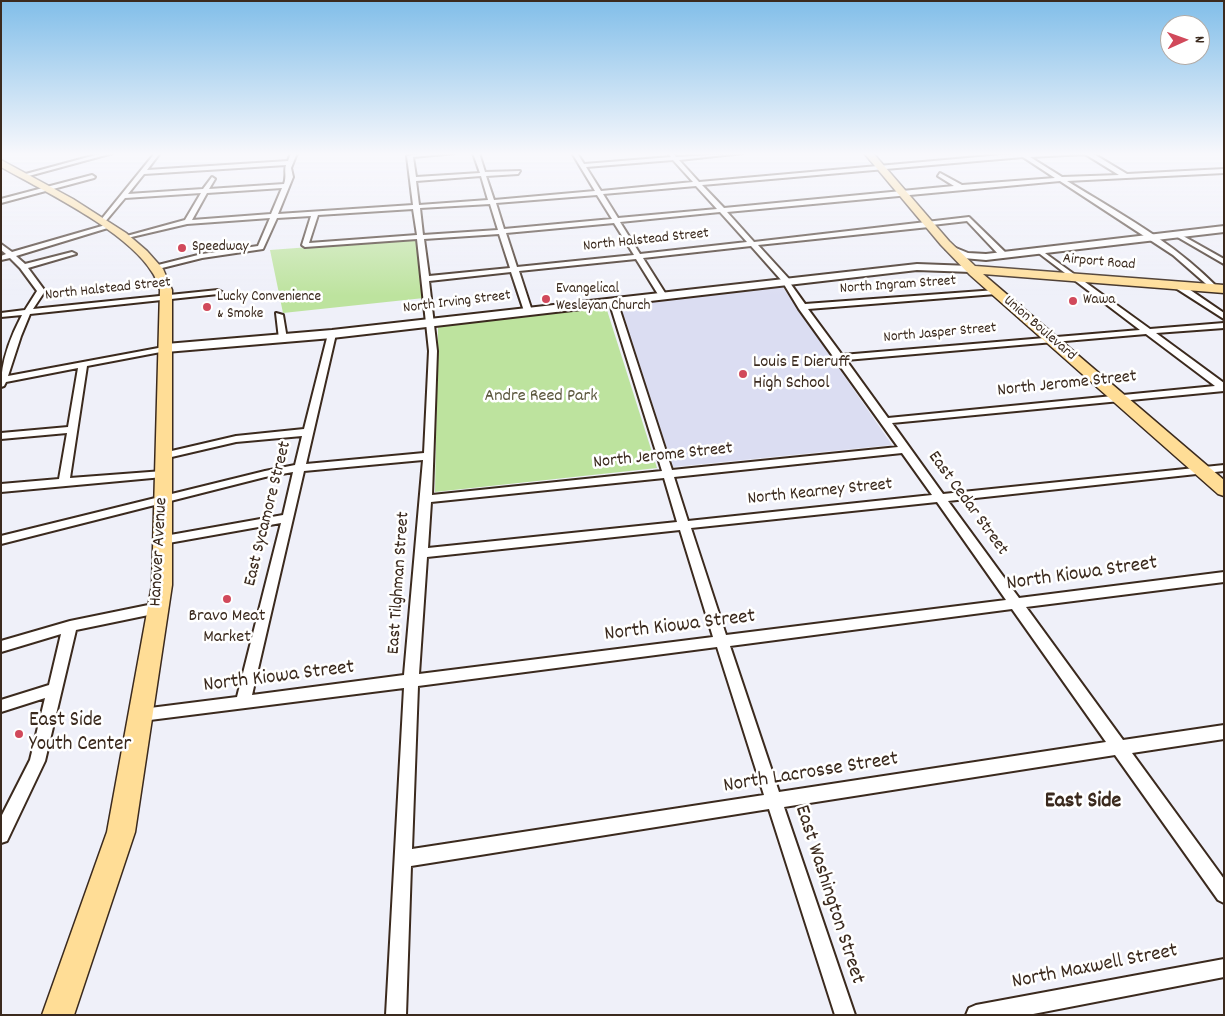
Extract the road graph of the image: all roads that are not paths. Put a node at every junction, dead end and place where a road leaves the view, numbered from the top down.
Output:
1 (67, 200) edge
2 (120, 200) edge
3 (200, 200) edge
4 (280, 200) edge
5 (415, 200) edge
6 (511, 200) edge
7 (604, 200) edge
8 (713, 200) edge
9 (824, 200) edge
10 (908, 200) edge
11 (1094, 200) edge
12 (492, 202) junction
13 (416, 207) junction
14 (722, 210) junction
15 (315, 214) junction
16 (274, 216) junction
17 (616, 220) junction
18 (187, 222) junction
19 (105, 224) junction
20 (929, 224) junction
21 (1224, 229) edge
22 (502, 231) junction
23 (1176, 234) junction
24 (420, 237) junction
25 (1150, 237) junction
26 (125, 238) junction
27 (753, 244) junction
28 (1, 246) edge
29 (1038, 250) junction
30 (72, 254) dead end
31 (956, 254) junction
32 (1003, 254) junction
33 (11, 255) junction
34 (638, 256) junction
35 (1, 258) edge
36 (1224, 262) edge
37 (24, 267) junction
38 (917, 267) junction
39 (157, 268) junction
40 (514, 270) junction
41 (972, 270) junction
42 (425, 279) junction
43 (1077, 279) junction
44 (786, 282) junction
45 (1178, 287) junction
46 (1220, 289) edge
47 (218, 292) dead end
48 (996, 292) junction
49 (663, 296) junction
50 (166, 297) junction
51 (613, 302) junction
52 (802, 307) junction
53 (26, 312) junction
54 (528, 312) junction
55 (1, 315) edge
56 (279, 315) dead end
57 (1224, 317) edge
58 (431, 323) junction
59 (1224, 325) edge
60 (1147, 331) junction
61 (332, 334) junction
62 (283, 339) junction
63 (1050, 339) junction
64 (166, 348) junction
65 (839, 358) junction
66 (83, 364) junction
67 (2, 381) edge
68 (1224, 388) edge
69 (1118, 398) junction
70 (883, 420) junction
71 (72, 430) junction
72 (308, 432) junction
73 (1, 436) edge
74 (904, 450) junction
75 (428, 456) junction
76 (163, 465) junction
77 (299, 468) junction
78 (1224, 468) edge
79 (1201, 470) junction
80 (668, 474) junction
81 (64, 482) junction
82 (1, 488) edge
83 (1224, 490) edge
84 (425, 498) junction
85 (164, 499) junction
86 (940, 499) junction
87 (287, 518) junction
88 (685, 526) junction
89 (1, 540) edge
90 (163, 540) junction
91 (420, 553) junction
92 (1224, 577) edge
93 (1016, 604) junction
94 (158, 608) junction
95 (70, 626) junction
96 (722, 642) junction
97 (1, 647) edge
98 (411, 681) junction
99 (55, 689) junction
100 (243, 702) junction
101 (1, 706) edge
102 (142, 715) junction
103 (1224, 732) edge
104 (1120, 748) junction
105 (775, 801) junction
106 (1, 835) edge
107 (404, 859) junction
108 (1224, 894) edge
109 (1224, 968) edge
110 (58, 1015) edge
111 (396, 1015) edge
112 (845, 1015) edge
113 (976, 1015) edge

1 - 19 main road, Hanover Avenue
2 - 19 street
3 - 18 street
4 - 16 street
5 - 13 street, East Tilghman Street
6 - 12 street
7 - 17 street
8 - 14 street, East Cedar Street
9 - 14 street
10 - 20 main road, Union Boulevard
11 - 25 street
12 - 13 street
12 - 22 street
13 - 15 street
13 - 24 street, East Tilghman Street
14 - 17 street
14 - 27 street, East Cedar Street
15 - 16 street
15 - 24 street
16 - 18 street
16 - 39 street
17 - 22 street
17 - 34 street
18 - 26 street
19 - 26 main road, Hanover Avenue
19 - 33 street
20 - 27 street, North Halstead Street
20 - 31 main road, Union Boulevard
20 - 32 street, North Halstead Street
21 - 23 street
22 - 24 street
22 - 40 street
23 - 25 street
23 - 36 street
24 - 42 street, East Tilghman Street
25 - 29 street
25 - 46 street
26 - 39 main road, Hanover Avenue
27 - 34 street, North Halstead Street
27 - 44 street, East Cedar Street
28 - 33 street
29 - 32 street
29 - 43 street
30 - 37 street
31 - 32 street
31 - 38 main road
31 - 41 main road, Union Boulevard
33 - 35 street
33 - 37 street
34 - 40 street, North Halstead Street
34 - 49 street
37 - 53 street
38 - 41 main road, North Irving Street
38 - 44 main road, North Irving Street
39 - 50 main road, Hanover Avenue
40 - 42 street, North Halstead Street
40 - 54 street
41 - 43 main road, Airport Road
41 - 48 main road, Union Boulevard
42 - 58 street, East Tilghman Street
43 - 45 main road, Airport Road
43 - 60 street
44 - 49 main road, North Irving Street
44 - 52 street, East Cedar Street
45 - 46 main road, Airport Road
45 - 57 street
47 - 50 street, North Halstead Street
48 - 52 street, North Ingram Street
48 - 63 main road, Union Boulevard
49 - 51 main road, North Irving Street
50 - 53 street, North Halstead Street
50 - 64 main road, Hanover Avenue
51 - 54 main road, North Irving Street
51 - 80 street, East Washington Street
52 - 65 street, East Cedar Street
53 - 55 street, North Halstead Street
53 - 67 street
54 - 58 main road, North Irving Street
56 - 62 street
58 - 61 main road, North Irving Street
58 - 75 street, East Tilghman Street
59 - 60 street, North Jasper Street
60 - 63 street, North Jasper Street
60 - 68 street
61 - 62 main road, North Irving Street
61 - 72 street, East Sycamore Street
62 - 64 main road, North Irving Street
63 - 65 street, North Jasper Street
63 - 69 main road, Union Boulevard
64 - 66 street, North Irving Street
64 - 76 main road, Hanover Avenue
65 - 70 street, East Cedar Street
66 - 67 street, North Irving Street
66 - 71 street
68 - 69 street, North Jerome Street
69 - 70 street, North Jerome Street
69 - 79 main road, Union Boulevard
70 - 74 street, East Cedar Street
71 - 73 street
71 - 81 street
72 - 76 street
72 - 77 street, East Sycamore Street
74 - 80 street, North Jerome Street
74 - 86 street, East Cedar Street
75 - 77 street
75 - 84 street, East Tilghman Street
76 - 81 street
76 - 85 main road, Hanover Avenue
77 - 85 street
77 - 87 street, East Sycamore Street
78 - 79 street, North Kearney Street
79 - 83 main road, Union Boulevard
79 - 86 street, North Kearney Street
80 - 84 street, North Jerome Street
80 - 88 street, East Washington Street
81 - 82 street
84 - 91 street, East Tilghman Street
85 - 89 street
85 - 90 main road, Hanover Avenue
86 - 88 street, North Kearney Street
86 - 93 street, East Cedar Street
87 - 90 street
87 - 100 street, East Sycamore Street
88 - 91 street, North Kearney Street
88 - 96 street, East Washington Street
90 - 94 main road, Hanover Avenue
91 - 98 street, East Tilghman Street
92 - 93 street, North Kiowa Street
93 - 96 street, North Kiowa Street
93 - 104 street, East Cedar Street
94 - 95 street
94 - 102 main road, Hanover Avenue
95 - 97 street
95 - 99 street
96 - 98 street, North Kiowa Street
96 - 105 street, East Washington Street
98 - 100 street, North Kiowa Street
98 - 107 street, East Tilghman Street
99 - 101 street
99 - 106 street
100 - 102 street, North Kiowa Street
102 - 110 main road, Hanover Avenue
103 - 104 street, North Lacrosse Street
104 - 105 street, North Lacrosse Street
104 - 108 street, East Cedar Street
105 - 107 street, North Lacrosse Street
105 - 112 street, East Washington Street
107 - 111 street, East Tilghman Street
109 - 113 street, North Maxwell Street

